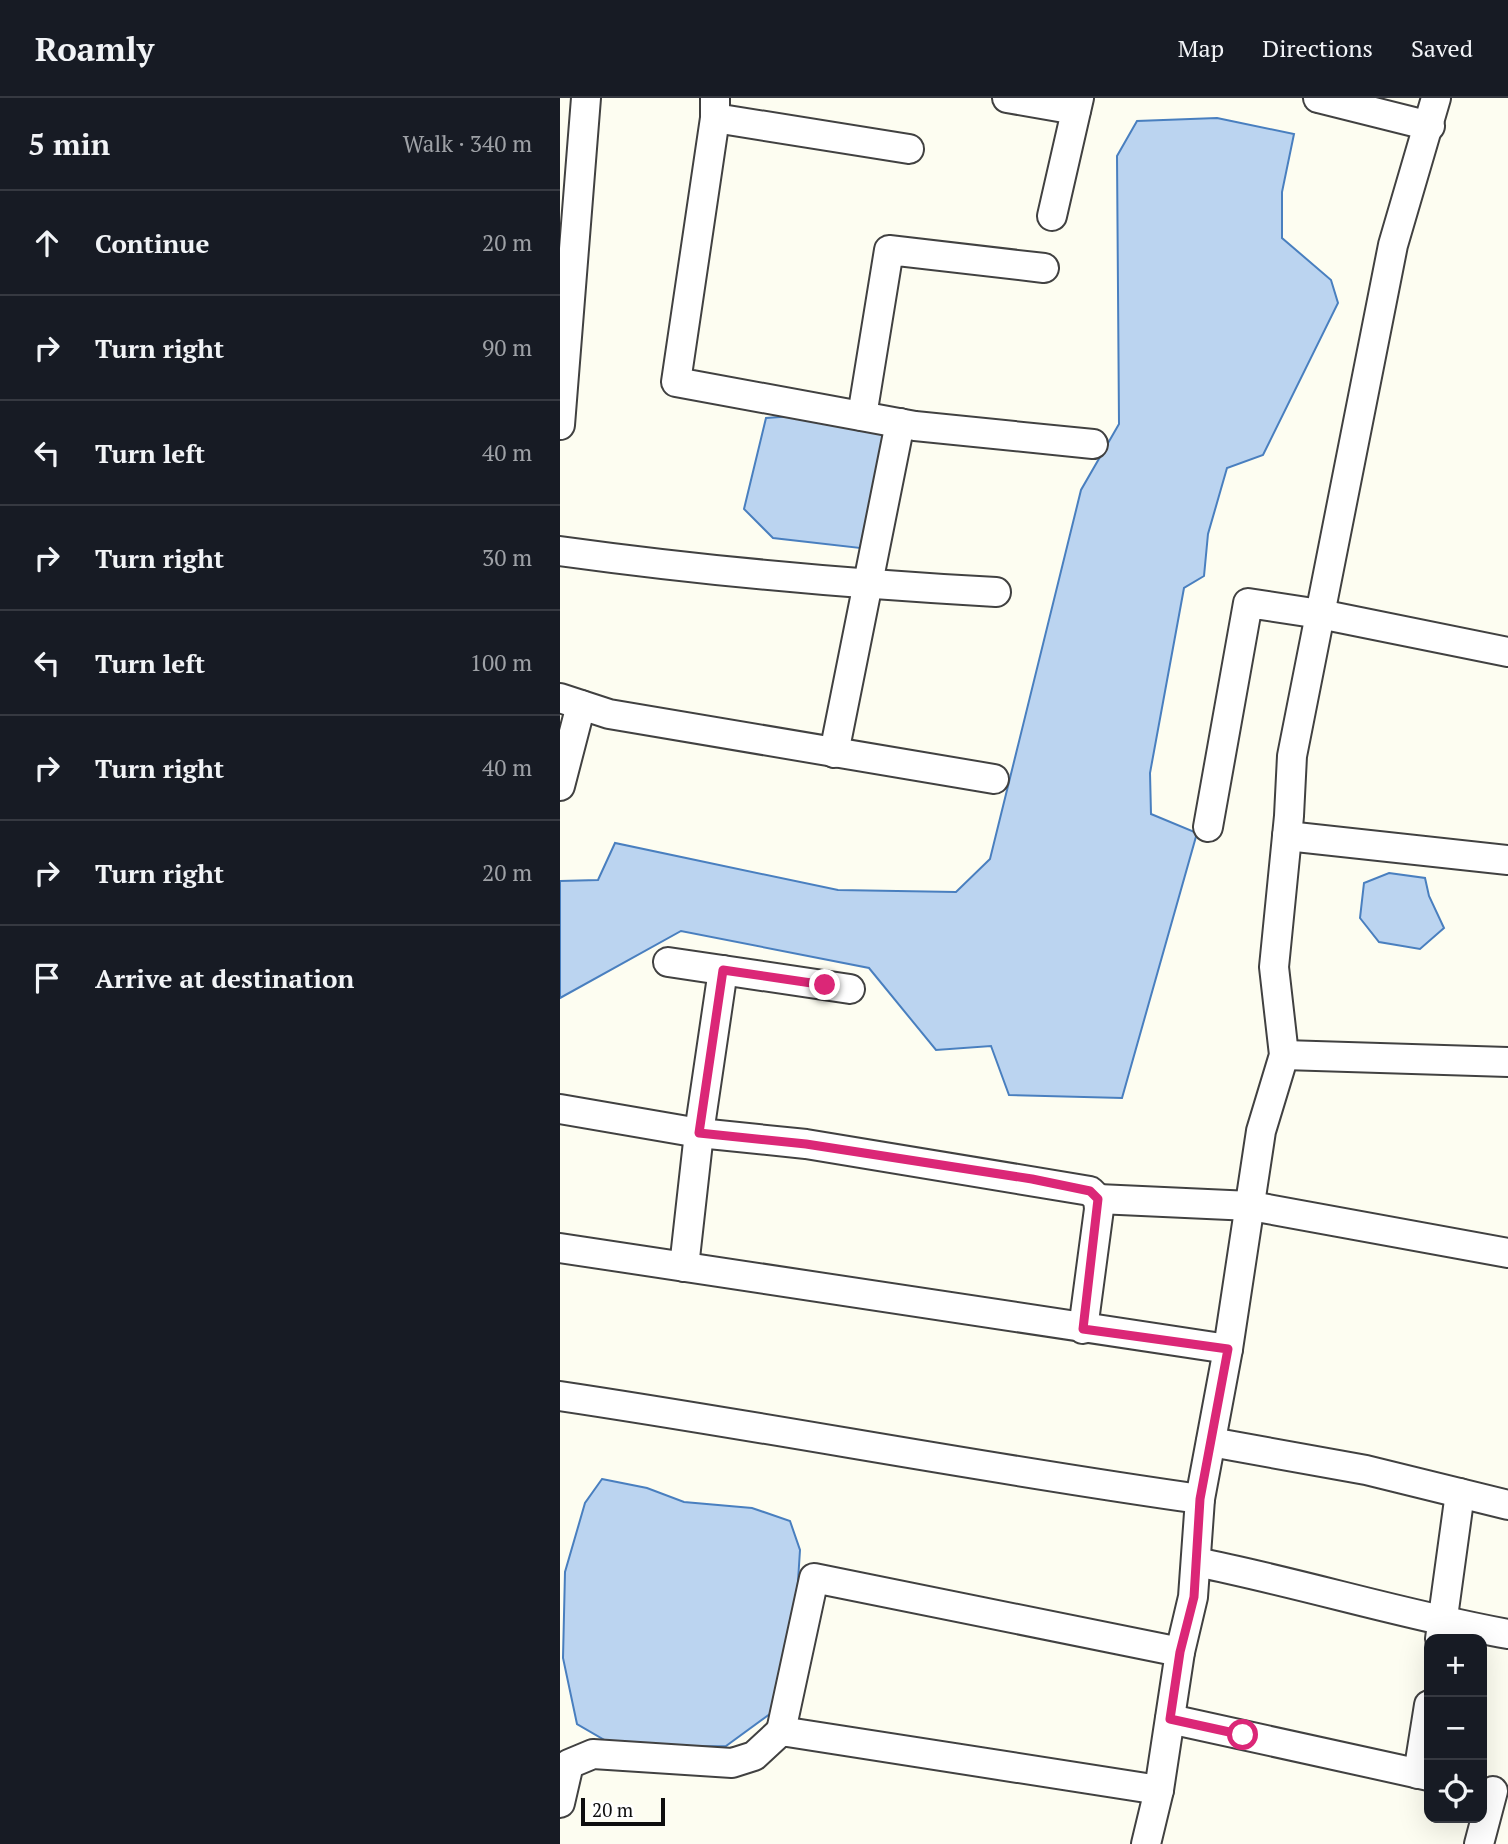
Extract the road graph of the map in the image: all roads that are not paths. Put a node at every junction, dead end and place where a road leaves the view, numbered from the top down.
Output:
1 (586, 98) edge
2 (1007, 98) edge
3 (1318, 98) edge
4 (1436, 98) edge
5 (1077, 104) edge
6 (715, 108) edge
7 (1430, 126) junction
8 (909, 149) dead end
9 (1052, 216) dead end
10 (1044, 268) dead end
11 (862, 416) junction
12 (900, 423) junction
13 (560, 425) edge
14 (1093, 444) dead end
15 (560, 551) edge
16 (869, 585) junction
17 (996, 592) dead end
18 (1321, 614) junction
19 (1508, 652) edge
20 (571, 701) edge
21 (834, 753) junction
22 (994, 779) dead end
23 (560, 786) edge
24 (1208, 827) dead end
25 (1287, 836) junction
26 (1508, 860) edge
27 (668, 962) dead end
28 (723, 970) junction
29 (850, 989) dead end
30 (1284, 1055) junction
31 (1508, 1062) edge
32 (560, 1109) edge
33 (699, 1133) junction
34 (1098, 1199) junction
35 (1251, 1206) junction
36 (560, 1248) edge
37 (1508, 1253) edge
38 (684, 1267) junction
39 (1083, 1329) junction
40 (1228, 1349) junction
41 (560, 1396) edge
42 (1211, 1442) junction
43 (1460, 1493) junction
44 (1200, 1499) junction
45 (1508, 1505) edge
46 (1196, 1562) junction
47 (1441, 1631) edge
48 (1508, 1634) edge
49 (1180, 1652) junction
50 (1170, 1719) junction
51 (781, 1731) junction
52 (1424, 1775) edge
53 (1159, 1790) junction
54 (1494, 1791) edge
55 (560, 1804) edge
56 (1146, 1844) edge
57 (1479, 1844) edge

1 - 13 street
2 - 5 street
3 - 7 street
4 - 7 street
5 - 9 street
6 - 8 street
6 - 11 street
7 - 18 street
10 - 11 street
11 - 12 street
12 - 14 street
12 - 16 street
15 - 16 street
16 - 17 street
16 - 21 street
18 - 19 street
18 - 24 street
18 - 25 street
20 - 21 street
20 - 23 street
21 - 22 street
25 - 26 street
25 - 30 street
27 - 28 street
28 - 29 street
28 - 33 street
30 - 31 street
30 - 35 street
32 - 33 street
33 - 34 street
33 - 38 street
34 - 35 street
34 - 39 street
35 - 37 street
35 - 40 street
36 - 38 street
38 - 39 street
39 - 40 street
40 - 42 street
41 - 44 street
42 - 43 street
42 - 44 street
43 - 45 street
43 - 47 street
44 - 46 street
46 - 47 street
46 - 49 street
47 - 48 street
49 - 50 street
49 - 51 street
50 - 52 street
50 - 53 street
51 - 53 street
51 - 55 street
53 - 56 street
54 - 57 street

